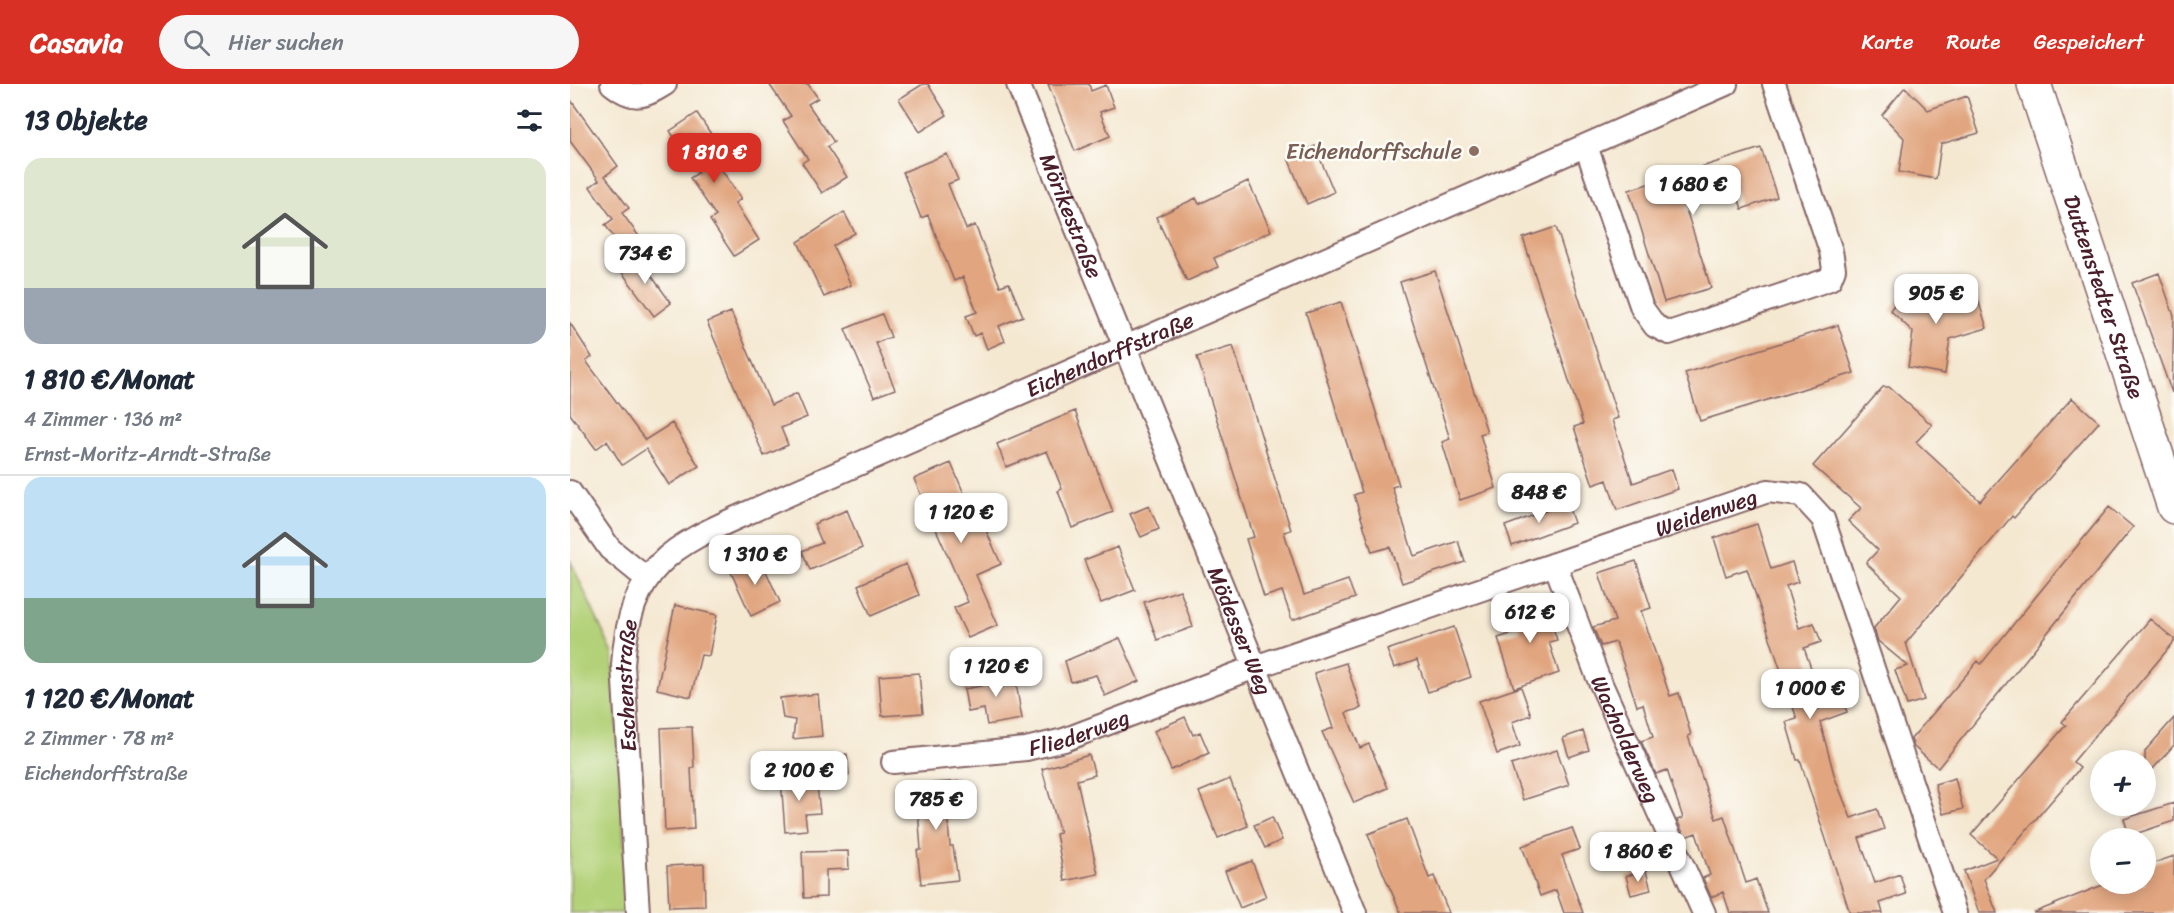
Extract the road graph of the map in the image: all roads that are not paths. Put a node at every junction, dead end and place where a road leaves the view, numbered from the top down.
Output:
1 (612, 84) edge
2 (665, 84) edge
3 (1018, 84) edge
4 (1726, 84) edge
5 (1774, 84) edge
6 (2034, 84) edge
7 (1586, 146) junction
8 (1124, 348) junction
9 (570, 492) edge
10 (2174, 507) edge
11 (1555, 564) junction
12 (647, 579) junction
13 (1256, 666) junction
14 (893, 762) dead end
15 (638, 913) edge
16 (1355, 913) edge
17 (1704, 913) edge
18 (1955, 913) edge

1 - 2 street
3 - 8 street, Mörikestraße
4 - 7 street, Eichendorffstraße
5 - 7 street
6 - 10 street, Duttenstedter Straße
7 - 8 street, Eichendorffstraße
8 - 12 street, Eichendorffstraße
8 - 13 street, Mödesser Weg
9 - 12 street
11 - 13 street, Weidenweg
11 - 17 street, Wacholderweg
11 - 18 street, Weidenweg
12 - 15 street, Eschenstraße
13 - 14 street, Fliederweg
13 - 16 street, Mödesser Weg

